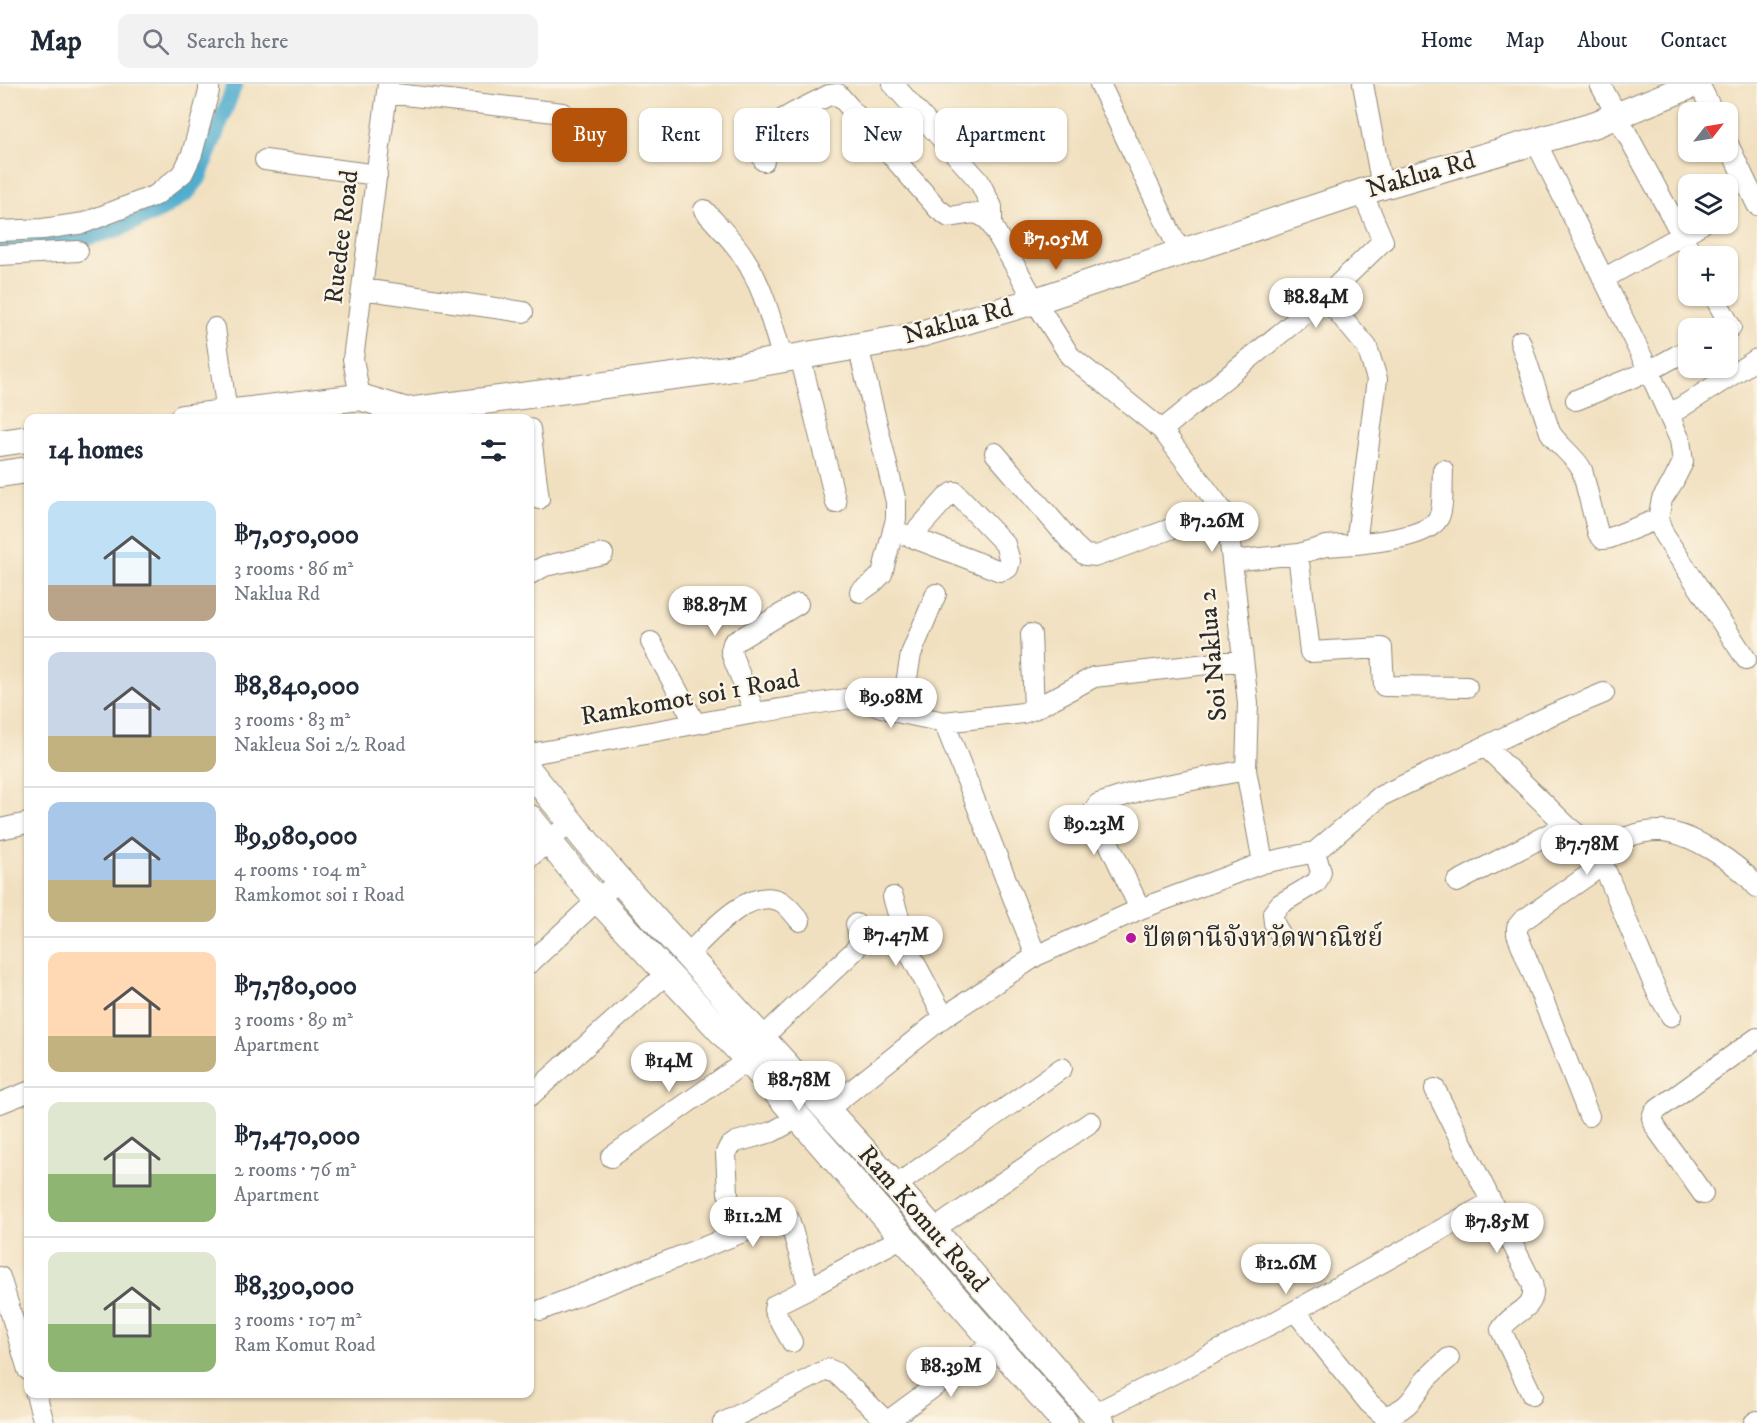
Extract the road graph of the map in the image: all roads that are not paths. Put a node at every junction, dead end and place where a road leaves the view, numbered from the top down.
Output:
1 (209, 84) edge
2 (893, 84) edge
3 (1100, 84) edge
4 (1363, 84) edge
5 (1600, 84) edge
6 (1697, 84) edge
7 (388, 88) edge
8 (1663, 90) edge
9 (1707, 102) edge
10 (805, 108) edge
11 (552, 111) edge
12 (1617, 116) junction
13 (1536, 142) junction
14 (266, 160) dead end
15 (1738, 160) edge
16 (377, 175) junction
17 (1751, 180) edge
18 (1372, 189) junction
19 (1757, 205) edge
20 (704, 210) dead end
21 (992, 226) junction
22 (0, 231) edge
23 (1681, 235) junction
24 (1687, 246) edge
25 (78, 251) dead end
26 (1180, 252) junction
27 (0, 255) edge
28 (1604, 279) junction
29 (362, 289) junction
30 (1325, 297) junction
31 (1035, 301) junction
32 (524, 312) dead end
33 (215, 328) dead end
34 (1520, 340) dead end
35 (858, 346) junction
36 (1678, 355) edge
37 (791, 357) junction
38 (1757, 359) edge
39 (1648, 371) junction
40 (1576, 400) dead end
41 (527, 407) edge
42 (360, 408) edge
43 (328, 410) edge
44 (227, 413) junction
45 (218, 414) edge
46 (391, 414) edge
47 (412, 414) edge
48 (1669, 415) junction
49 (1162, 430) junction
50 (24, 439) edge
51 (0, 442) edge
52 (995, 453) dead end
53 (534, 460) edge
54 (1443, 470) dead end
55 (24, 471) edge
56 (0, 474) edge
57 (539, 499) dead end
58 (836, 502) dead end
59 (1222, 510) junction
60 (1658, 519) junction
61 (902, 533) junction
62 (1356, 544) junction
63 (603, 554) dead end
64 (1298, 554) junction
65 (1232, 561) junction
66 (534, 572) edge
67 (860, 592) dead end
68 (936, 594) dead end
69 (798, 604) dead end
70 (1030, 634) dead end
71 (651, 642) dead end
72 (1746, 659) dead end
73 (1242, 660) junction
74 (1467, 687) dead end
75 (1604, 693) dead end
76 (1034, 709) junction
77 (755, 713) junction
78 (901, 713) junction
79 (944, 722) junction
80 (695, 723) junction
81 (1486, 747) junction
82 (534, 753) edge
83 (1246, 770) junction
84 (534, 777) edge
85 (571, 822) junction
86 (24, 824) edge
87 (1566, 825) junction
88 (0, 829) edge
89 (534, 832) edge
90 (539, 849) edge
91 (1315, 852) junction
92 (1600, 858) junction
93 (1263, 863) junction
94 (619, 880) junction
95 (1457, 882) dead end
96 (1757, 887) edge
97 (893, 897) dead end
98 (598, 900) junction
99 (1140, 909) junction
100 (800, 921) dead end
101 (856, 924) dead end
102 (1281, 936) dead end
103 (687, 955) junction
104 (1036, 956) junction
105 (534, 959) edge
106 (666, 974) junction
107 (1671, 1016) dead end
108 (944, 1017) junction
109 (762, 1038) junction
110 (1757, 1038) edge
111 (748, 1060) junction
112 (1062, 1068) dead end
113 (1435, 1089) dead end
114 (534, 1091) edge
115 (24, 1094) edge
116 (0, 1103) edge
117 (827, 1110) junction
118 (1589, 1116) dead end
119 (798, 1118) junction
120 (1090, 1122) dead end
121 (611, 1157) dead end
122 (895, 1186) junction
123 (728, 1193) dead end
124 (1703, 1194) dead end
125 (1491, 1202) junction
126 (933, 1230) junction
127 (903, 1237) junction
128 (0, 1277) edge
129 (809, 1288) junction
130 (541, 1310) dead end
131 (1295, 1311) junction
132 (792, 1341) dead end
133 (995, 1342) junction
134 (24, 1357) edge
135 (1449, 1358) dead end
136 (1532, 1395) dead end
137 (37, 1398) edge
138 (747, 1416) edge
139 (1098, 1418) edge
140 (886, 1422) edge
141 (45, 1423) edge
142 (723, 1423) edge
143 (1065, 1423) edge

1 - 22 street
2 - 21 street
3 - 26 street
4 - 18 street
5 - 12 street
6 - 8 main road, Naklua Rd
6 - 9 street
7 - 11 street
7 - 16 street, Ruedee Road
8 - 12 main road, Naklua Rd
10 - 21 street
12 - 13 main road, Naklua Rd
12 - 23 street
13 - 18 main road, Naklua Rd
13 - 28 street
14 - 16 street
15 - 17 street
16 - 29 street, Ruedee Road
17 - 19 street
18 - 26 main road, Naklua Rd
18 - 30 street
20 - 37 street
21 - 31 street, Soi Naklua 2
23 - 24 street
23 - 28 street
25 - 27 street
26 - 31 main road, Naklua Rd
28 - 39 street
29 - 32 street
29 - 42 street, Ruedee Road
30 - 49 street
30 - 62 street
31 - 35 main road, Naklua Rd
31 - 49 street, Soi Naklua 2
33 - 44 street
34 - 60 street
35 - 37 main road, Naklua Rd
35 - 61 street
36 - 39 street
37 - 41 main road, Naklua Rd
37 - 58 street
38 - 48 street
39 - 40 street
39 - 48 street
41 - 47 main road, Naklua Rd
42 - 43 main road
42 - 46 main road, Naklua Rd
43 - 44 main road
44 - 45 main road
48 - 60 street
49 - 59 street, Soi Naklua 2
50 - 51 main road
52 - 59 street
53 - 57 street
54 - 62 street
55 - 56 main road
59 - 65 street, Soi Naklua 2
60 - 72 street
61 - 61 street
61 - 67 street
62 - 64 street
63 - 66 street
64 - 65 street
64 - 74 street
65 - 73 street, Soi Naklua 2
68 - 78 street
69 - 77 street
70 - 76 street
71 - 80 street
73 - 76 street, Ramkomot soi 1 Road
73 - 83 street, Soi Naklua 2
75 - 81 street
76 - 79 street, Ramkomot soi 1 Road
77 - 78 street, Ramkomot soi 1 Road
77 - 80 street, Ramkomot soi 1 Road
78 - 79 street, Ramkomot soi 1 Road
79 - 104 street
80 - 82 street, Ramkomot soi 1 Road
81 - 87 street
81 - 91 street
83 - 93 street, Soi Naklua 2
83 - 99 street
84 - 85 main road, Ram Komut Road
85 - 90 street
85 - 94 main road, Ram Komut Road
86 - 88 street
87 - 92 street
87 - 95 street
89 - 90 main road, Ram Komut Road
90 - 98 main road, Ram Komut Road
91 - 93 street
91 - 102 street
92 - 96 street
92 - 107 street
92 - 118 street
93 - 99 street
94 - 98 street
94 - 103 main road, Ram Komut Road
97 - 108 street
98 - 105 street
98 - 106 main road, Ram Komut Road
99 - 104 street
100 - 103 street
101 - 109 street
103 - 109 main road, Ram Komut Road
104 - 108 street
106 - 111 main road, Ram Komut Road
106 - 114 street
108 - 117 street
109 - 117 main road, Ram Komut Road
110 - 124 street
111 - 119 main road, Ram Komut Road
111 - 121 street
112 - 122 street
113 - 125 street
115 - 116 street
117 - 122 main road, Ram Komut Road
119 - 123 street
119 - 127 main road, Ram Komut Road
120 - 126 street
122 - 126 main road, Ram Komut Road
125 - 131 street
125 - 136 street
126 - 139 main road, Ram Komut Road
127 - 129 street
127 - 133 main road, Ram Komut Road
128 - 134 street
129 - 130 street
129 - 132 street
131 - 135 street
131 - 139 street
133 - 140 street
133 - 143 main road, Ram Komut Road
137 - 141 street
138 - 140 street
138 - 142 street

